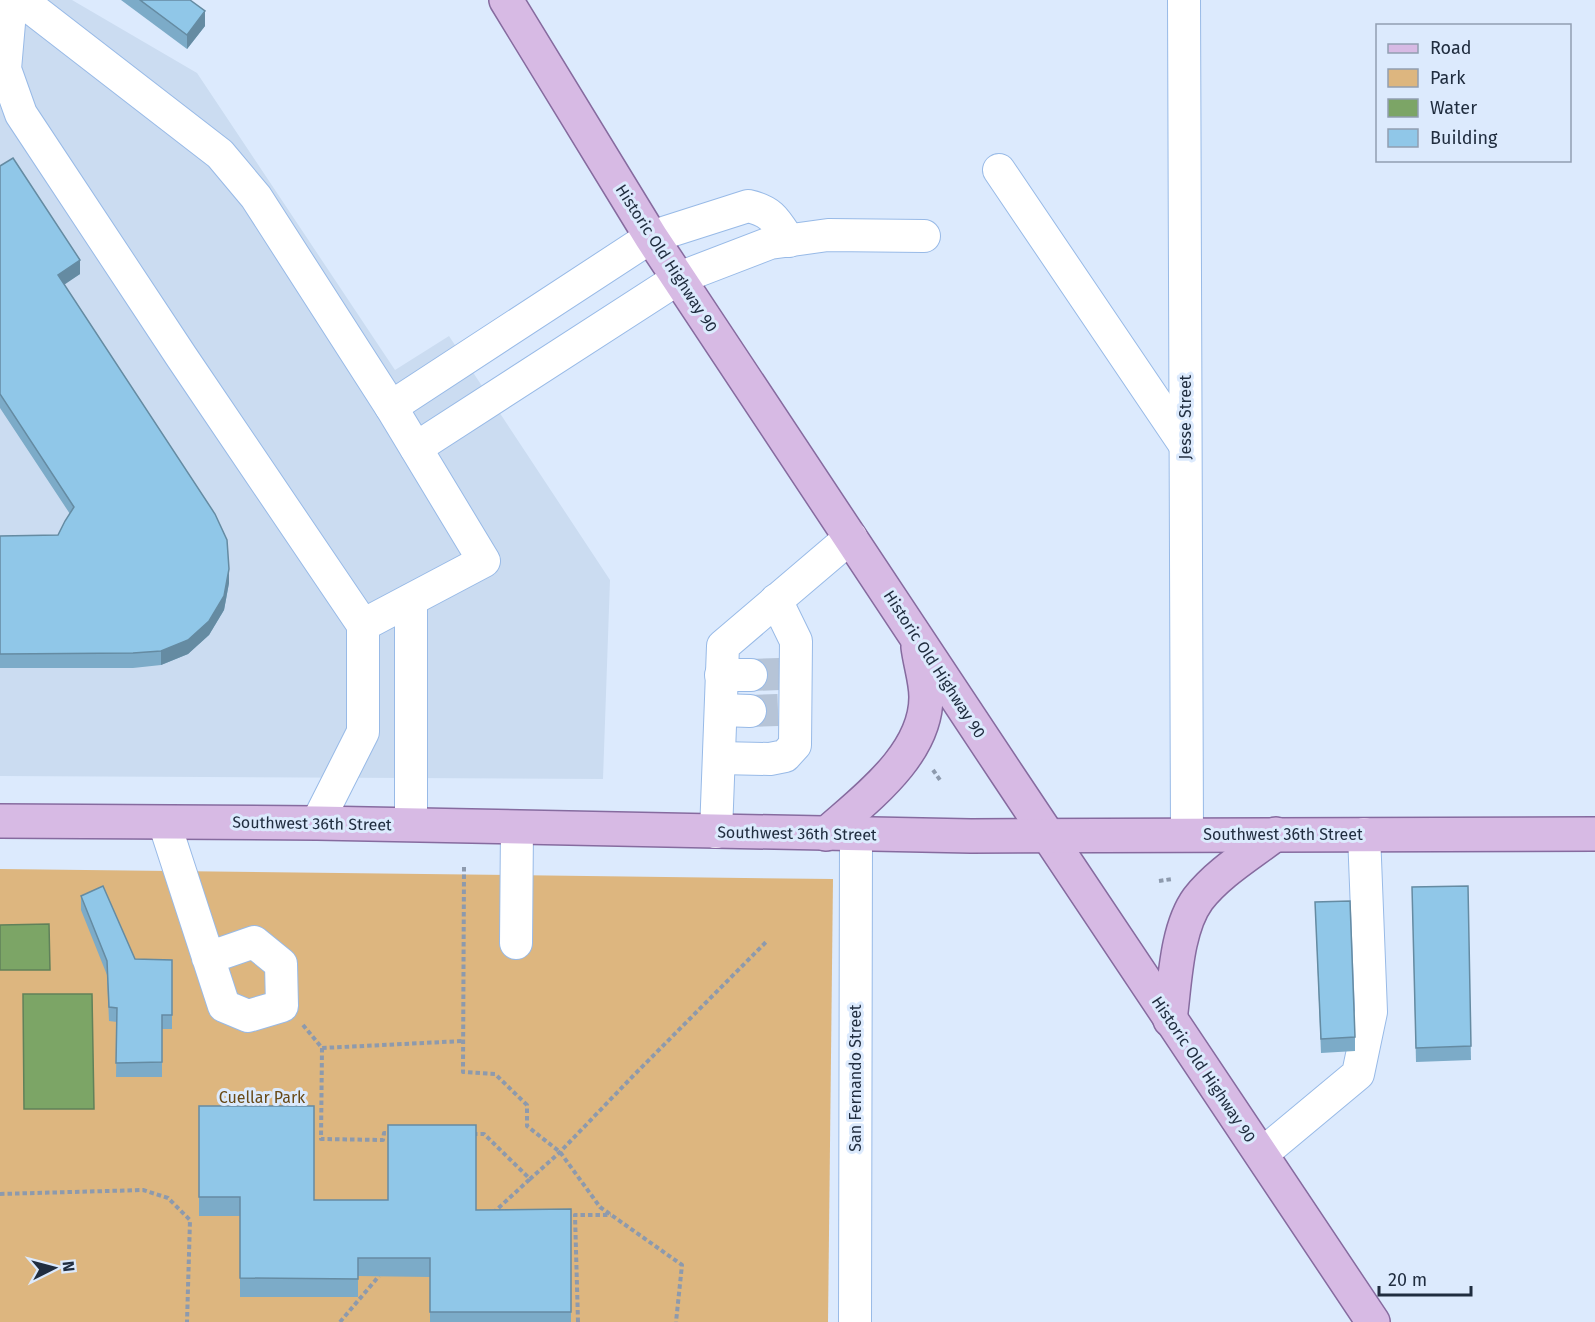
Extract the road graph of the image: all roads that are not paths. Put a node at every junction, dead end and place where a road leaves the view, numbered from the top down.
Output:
1 (10, 0) edge
2 (21, 0) edge
3 (506, 0) edge
4 (1184, 0) edge
5 (999, 170) dead end
6 (924, 236) dead end
7 (651, 237) junction
8 (789, 241) junction
9 (679, 278) junction
10 (391, 407) junction
11 (1185, 445) junction
12 (416, 448) junction
13 (851, 537) junction
14 (411, 600) junction
15 (776, 600) junction
16 (363, 625) junction
17 (915, 634) junction
18 (762, 675) junction
19 (761, 710) junction
20 (719, 758) junction
21 (0, 821) edge
22 (164, 822) junction
23 (317, 823) junction
24 (411, 825) junction
25 (517, 827) junction
26 (716, 832) junction
27 (841, 834) junction
28 (1276, 834) junction
29 (1364, 834) junction
30 (1595, 834) edge
31 (1187, 835) junction
32 (1050, 836) junction
33 (516, 943) dead end
34 (208, 958) dead end
35 (1170, 1020) junction
36 (1262, 1154) junction
37 (855, 1322) edge
38 (1373, 1322) edge

1 - 16 street
2 - 10 street
3 - 7 main road, Historic Old Highway 90
4 - 11 street, Jesse Street
5 - 11 street
6 - 8 street
7 - 8 street
7 - 9 main road, Historic Old Highway 90
7 - 10 street
8 - 9 street
9 - 12 street
9 - 13 main road, Historic Old Highway 90
10 - 12 street
11 - 31 street, Jesse Street
12 - 14 street
13 - 15 street
13 - 17 main road, Historic Old Highway 90
14 - 16 street
14 - 24 street
15 - 18 street
15 - 18 street
16 - 23 street
17 - 27 main road
17 - 32 main road, Historic Old Highway 90
18 - 19 street
18 - 19 street
19 - 20 street
19 - 20 street
20 - 26 street
21 - 22 main road, Southwest 36th Street
22 - 23 main road, Southwest 36th Street
22 - 34 street
23 - 24 main road, Southwest 36th Street
24 - 25 main road, Southwest 36th Street
25 - 26 main road, Southwest 36th Street
25 - 33 street
26 - 27 main road, Southwest 36th Street
27 - 32 main road, Southwest 36th Street
27 - 37 street, San Fernando Street
28 - 29 main road, Southwest 36th Street
28 - 31 main road, Southwest 36th Street
28 - 35 main road
29 - 30 main road, Southwest 36th Street
29 - 36 street
31 - 32 main road, Southwest 36th Street
32 - 35 main road, Historic Old Highway 90
35 - 36 main road, Historic Old Highway 90
36 - 38 main road, Historic Old Highway 90

